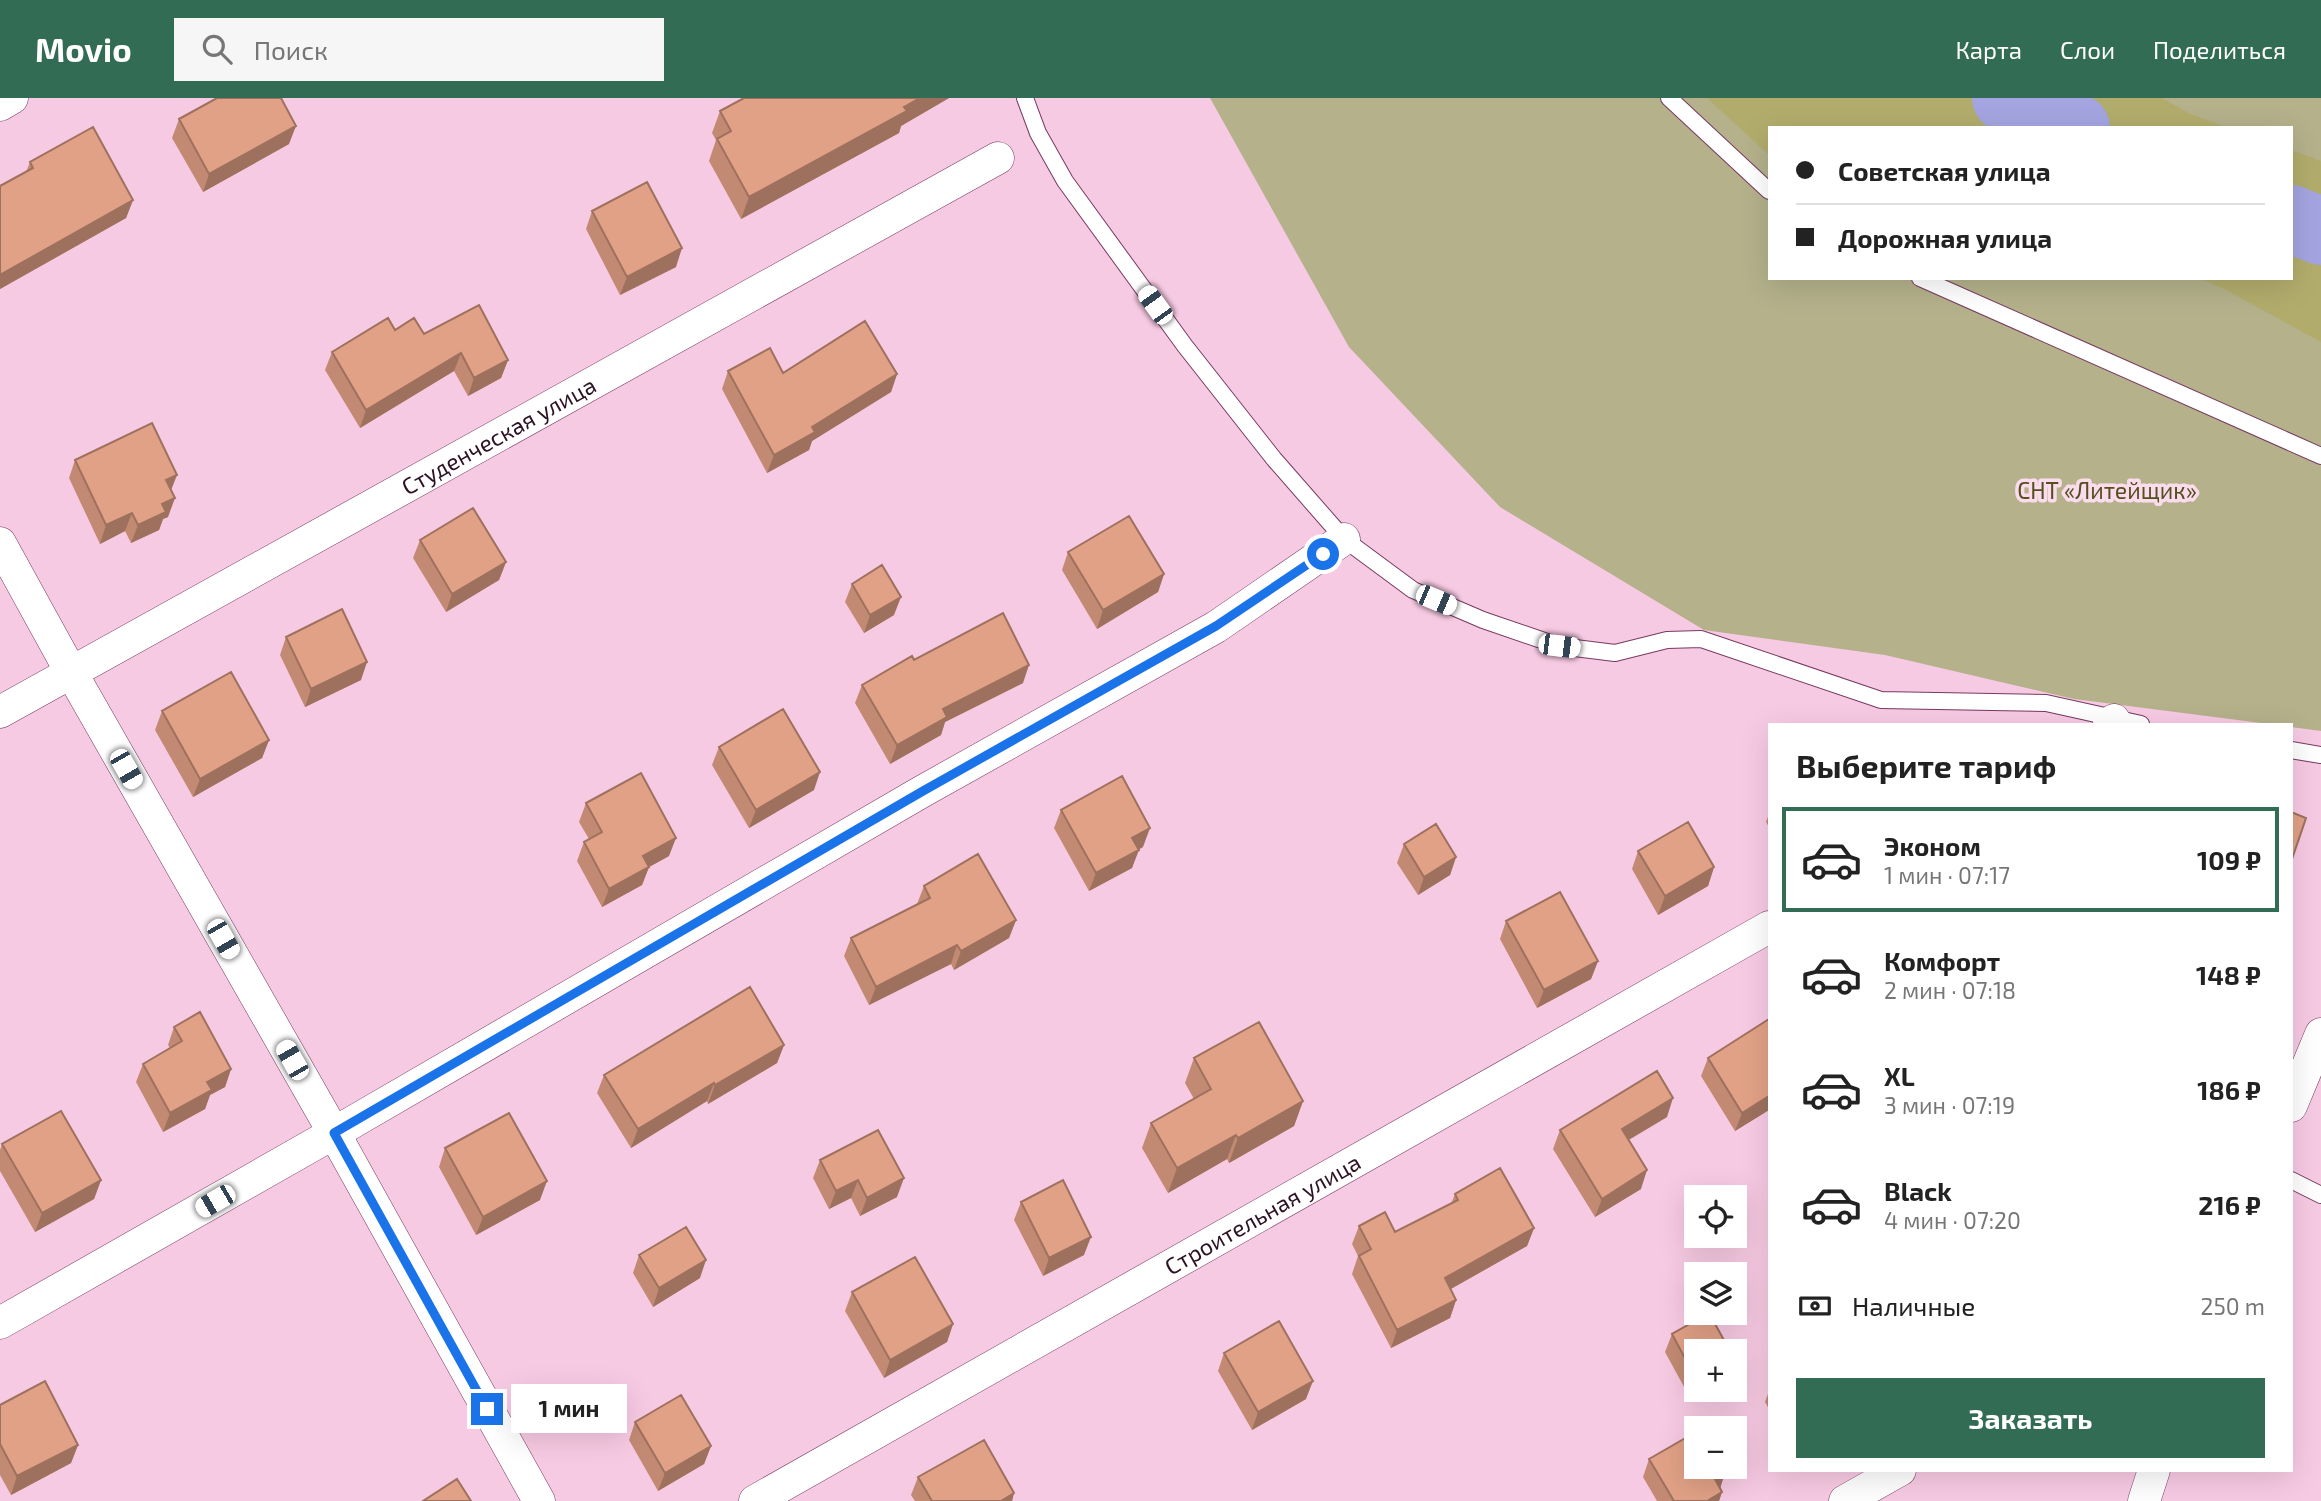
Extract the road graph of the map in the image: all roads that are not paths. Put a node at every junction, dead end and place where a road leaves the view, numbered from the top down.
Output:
1 (12, 98) edge
2 (1025, 98) edge
3 (1669, 98) edge
4 (0, 105) edge
5 (998, 158) dead end
6 (1768, 190) edge
7 (1925, 280) edge
8 (2321, 456) edge
9 (1344, 539) junction
10 (0, 543) edge
11 (71, 672) junction
12 (0, 712) edge
13 (2122, 723) edge
14 (2293, 750) edge
15 (2321, 755) edge
16 (1768, 929) edge
17 (2321, 1034) edge
18 (2293, 1101) edge
19 (334, 1133) junction
20 (2293, 1181) edge
21 (2321, 1195) edge
22 (0, 1323) edge
23 (1896, 1472) edge
24 (2153, 1472) edge
25 (539, 1501) edge
26 (755, 1501) edge
27 (1845, 1501) edge
28 (2144, 1501) edge

1 - 4 street
2 - 9 lane
3 - 6 lane
5 - 11 street, Студенческая улица
7 - 8 lane
9 - 13 lane
9 - 19 street
10 - 11 street
11 - 12 street, Студенческая улица
11 - 19 street
14 - 15 lane
16 - 26 street, Строительная улица
17 - 18 street
19 - 22 street
19 - 25 street
20 - 21 lane
23 - 27 street
24 - 28 street

